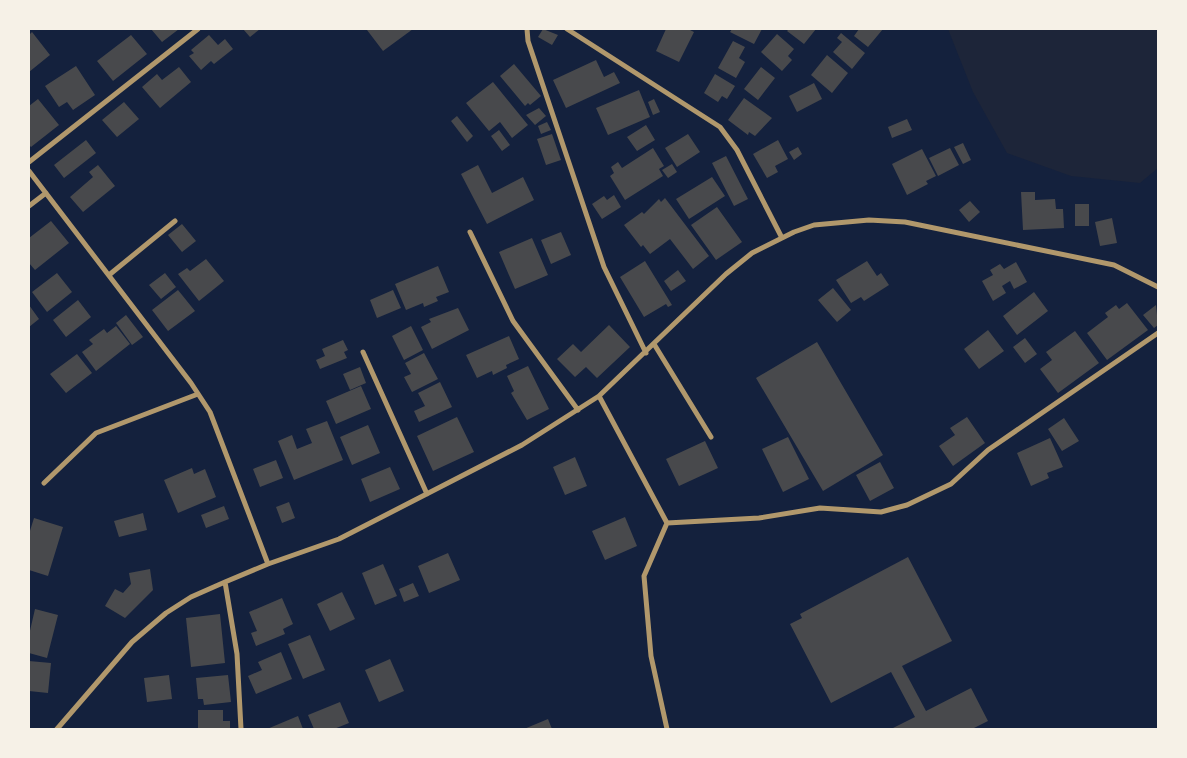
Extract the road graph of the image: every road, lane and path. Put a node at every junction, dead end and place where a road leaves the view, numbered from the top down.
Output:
1 (198, 29) edge
2 (528, 29) edge
3 (567, 29) edge
4 (29, 162) edge
5 (29, 171) edge
6 (46, 193) junction
7 (29, 206) edge
8 (175, 221) dead end
9 (470, 232) dead end
10 (782, 238) junction
11 (109, 275) junction
12 (1158, 287) edge
13 (1158, 333) edge
14 (654, 344) junction
15 (363, 352) dead end
16 (646, 353) junction
17 (198, 394) junction
18 (598, 396) junction
19 (578, 410) junction
20 (711, 437) dead end
21 (44, 483) dead end
22 (427, 494) junction
23 (668, 523) junction
24 (268, 564) junction
25 (224, 582) junction
26 (57, 729) edge
27 (241, 729) edge
28 (667, 729) edge

1 - 4 street
2 - 16 street
3 - 10 street
5 - 6 street
6 - 7 street
6 - 11 street
8 - 11 street
9 - 19 street
10 - 12 street
10 - 14 street
11 - 17 street
13 - 23 street
14 - 16 street
14 - 20 street
15 - 22 street
16 - 18 street
17 - 21 street
17 - 24 street
18 - 19 street
18 - 23 street
19 - 22 street
22 - 24 street
23 - 28 street
24 - 25 street
25 - 26 street
25 - 27 street

